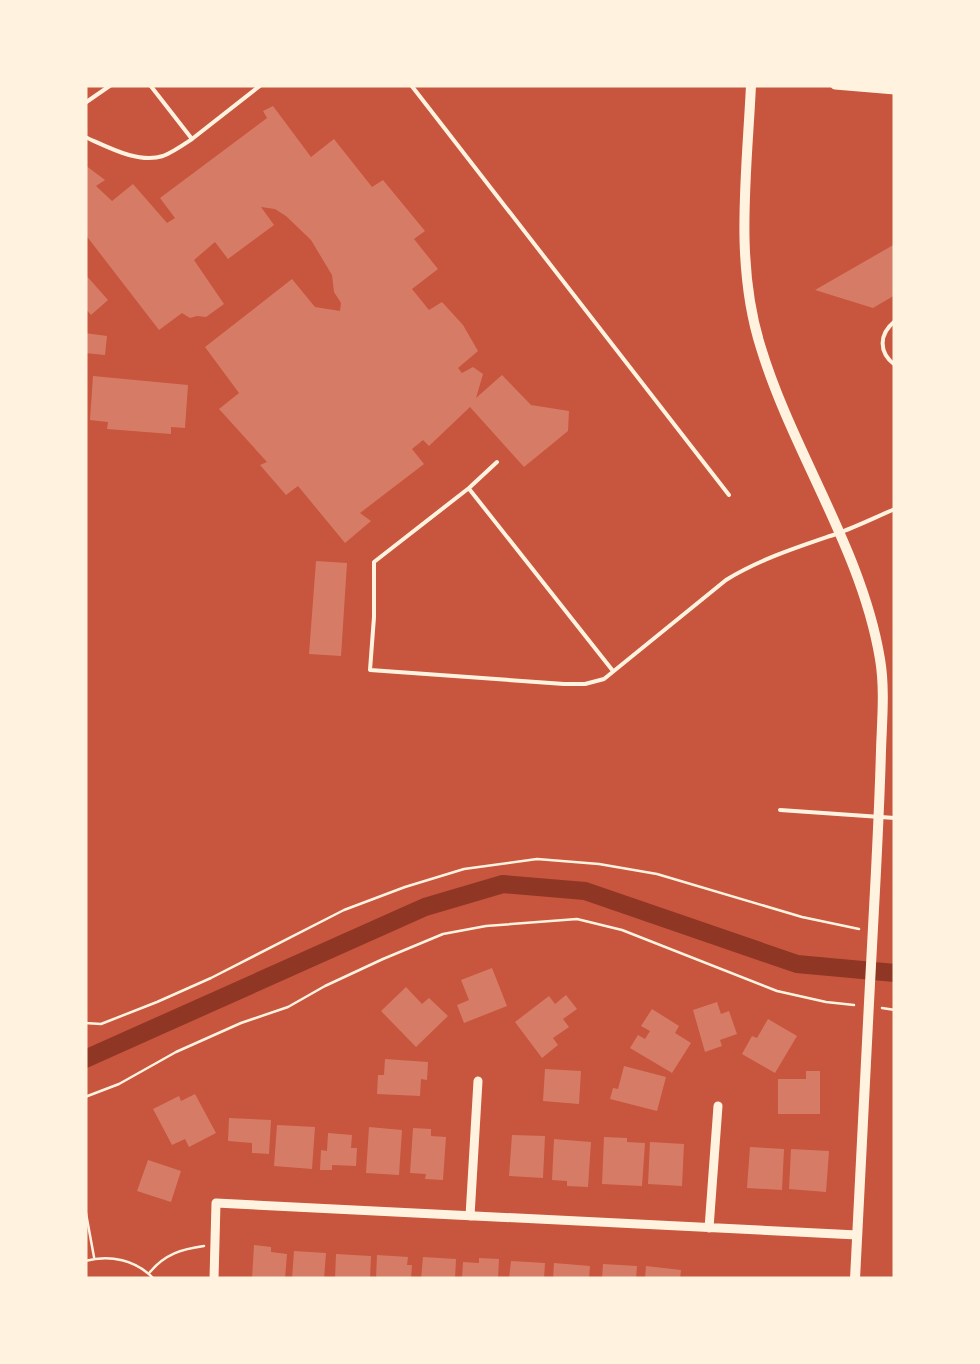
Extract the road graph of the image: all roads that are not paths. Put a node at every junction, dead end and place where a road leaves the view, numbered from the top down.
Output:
1 (111, 85) edge
2 (150, 85) edge
3 (262, 85) edge
4 (411, 85) edge
5 (751, 85) edge
6 (839, 85) edge
7 (895, 90) edge
8 (85, 103) edge
9 (85, 137) edge
10 (192, 140) junction
11 (895, 320) edge
12 (895, 365) edge
13 (497, 462) dead end
14 (469, 488) junction
15 (729, 495) dead end
16 (895, 508) edge
17 (838, 533) junction
18 (613, 671) junction
19 (780, 810) dead end
20 (878, 818) junction
21 (895, 818) edge
22 (478, 1080) dead end
23 (718, 1106) dead end
24 (470, 1216) junction
25 (710, 1228) junction
26 (857, 1235) junction
27 (214, 1279) edge
28 (855, 1279) edge

1 - 8 lane
2 - 10 lane
3 - 10 lane
4 - 15 lane
5 - 17 street
6 - 7 street
9 - 10 lane
11 - 12 lane
13 - 14 lane
14 - 18 lane
14 - 18 lane
16 - 17 lane
17 - 18 lane
17 - 20 street
19 - 20 lane
20 - 21 lane
20 - 26 street
22 - 24 street
23 - 25 street
24 - 25 street
24 - 27 street
25 - 26 street
26 - 28 street

